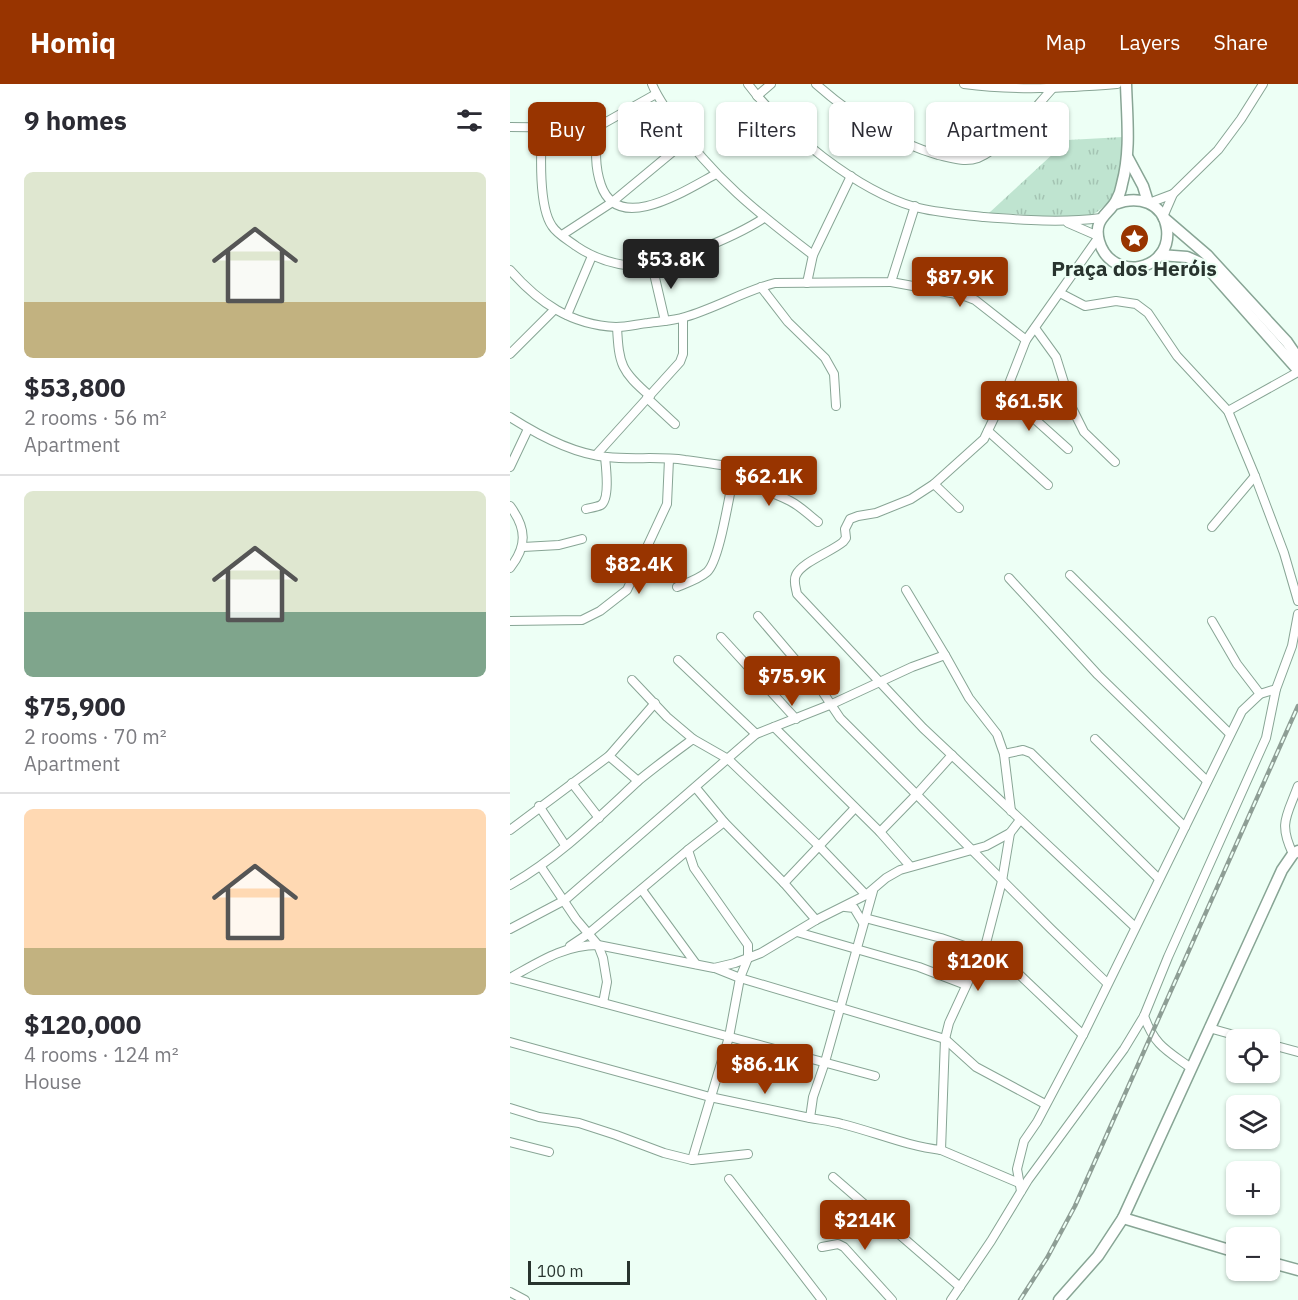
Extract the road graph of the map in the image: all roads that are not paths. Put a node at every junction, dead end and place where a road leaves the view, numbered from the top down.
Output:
1 (652, 84) edge
2 (748, 84) edge
3 (771, 84) edge
4 (816, 84) edge
5 (964, 84) edge
6 (1117, 84) edge
7 (1126, 84) edge
8 (1263, 84) edge
9 (979, 85) edge
10 (1052, 89) junction
11 (656, 94) junction
12 (757, 96) junction
13 (661, 102) edge
14 (606, 122) edge
15 (528, 126) edge
16 (510, 127) edge
17 (541, 156) edge
18 (596, 156) edge
19 (667, 156) edge
20 (701, 156) edge
21 (1128, 158) junction
22 (716, 174) junction
23 (851, 177) junction
24 (1173, 194) junction
25 (611, 202) junction
26 (1149, 203) junction
27 (1115, 204) junction
28 (915, 206) junction
29 (1163, 217) junction
30 (764, 218) junction
31 (1101, 218) junction
32 (1065, 221) junction
33 (562, 236) junction
34 (1098, 237) junction
35 (813, 255) junction
36 (1160, 255) junction
37 (592, 256) junction
38 (652, 265) junction
39 (510, 270) edge
40 (891, 282) junction
41 (807, 283) junction
42 (761, 287) junction
43 (1060, 293) junction
44 (554, 310) junction
45 (567, 315) junction
46 (683, 318) junction
47 (664, 321) junction
48 (617, 327) junction
49 (1035, 328) junction
50 (1026, 340) junction
51 (510, 354) edge
52 (1298, 358) edge
53 (1298, 371) edge
54 (649, 397) junction
55 (1003, 399) junction
56 (836, 406) dead end
57 (1228, 411) junction
58 (510, 417) edge
59 (675, 424) dead end
60 (528, 429) junction
61 (988, 431) junction
62 (1068, 449) dead end
63 (601, 456) junction
64 (669, 459) junction
65 (1115, 462) dead end
66 (510, 467) edge
67 (739, 469) junction
68 (785, 469) dead end
69 (1255, 476) junction
70 (934, 484) junction
71 (1048, 485) dead end
72 (510, 506) edge
73 (959, 508) dead end
74 (586, 509) dead end
75 (818, 522) dead end
76 (1212, 527) dead end
77 (582, 539) dead end
78 (523, 548) junction
79 (510, 568) edge
80 (1070, 575) dead end
81 (1009, 578) dead end
82 (677, 587) dead end
83 (906, 590) dead end
84 (1298, 601) edge
85 (1298, 614) edge
86 (758, 616) dead end
87 (510, 621) edge
88 (1212, 621) dead end
89 (721, 637) dead end
90 (945, 655) junction
91 (678, 660) dead end
92 (632, 680) dead end
93 (881, 681) junction
94 (1276, 689) junction
95 (1260, 694) junction
96 (656, 703) junction
97 (832, 704) junction
98 (796, 719) junction
99 (774, 727) junction
100 (756, 734) junction
101 (1230, 734) junction
102 (693, 739) junction
103 (1095, 739) dead end
104 (1004, 754) junction
105 (952, 755) junction
106 (609, 756) junction
107 (728, 759) junction
108 (638, 781) junction
109 (1207, 781) junction
110 (572, 783) junction
111 (1298, 786) edge
112 (696, 788) junction
113 (917, 794) junction
114 (539, 806) junction
115 (855, 808) junction
116 (1011, 811) junction
117 (599, 818) junction
118 (1020, 820) junction
119 (724, 822) junction
120 (1185, 827) junction
121 (510, 830) edge
122 (880, 832) junction
123 (1010, 833) junction
124 (565, 845) junction
125 (819, 845) junction
126 (971, 849) junction
127 (688, 850) junction
128 (1295, 852) edge
129 (674, 863) junction
130 (910, 866) junction
131 (541, 867) junction
132 (694, 868) junction
133 (1159, 879) junction
134 (1002, 881) junction
135 (784, 882) junction
136 (510, 885) edge
137 (642, 890) junction
138 (869, 893) junction
139 (563, 902) junction
140 (842, 908) junction
141 (816, 920) junction
142 (864, 920) junction
143 (1135, 927) junction
144 (510, 929) edge
145 (797, 932) junction
146 (588, 934) junction
147 (598, 945) junction
148 (748, 945) junction
149 (569, 948) junction
150 (984, 948) junction
151 (855, 950) junction
152 (761, 953) junction
153 (748, 958) junction
154 (696, 964) junction
155 (714, 968) junction
156 (510, 978) edge
157 (740, 978) junction
158 (1107, 983) junction
159 (966, 985) junction
160 (603, 1003) junction
161 (840, 1008) junction
162 (1144, 1016) junction
163 (1209, 1028) junction
164 (1226, 1033) edge
165 (1083, 1035) junction
166 (729, 1037) junction
167 (945, 1039) junction
168 (510, 1042) edge
169 (1280, 1047) edge
170 (1298, 1052) edge
171 (825, 1062) junction
172 (1191, 1068) junction
173 (875, 1076) dead end
174 (710, 1096) junction
175 (1045, 1104) junction
176 (510, 1108) edge
177 (810, 1118) junction
178 (510, 1142) edge
179 (941, 1150) junction
180 (549, 1152) dead end
181 (748, 1154) dead end
182 (692, 1160) junction
183 (833, 1177) dead end
184 (729, 1179) dead end
185 (1020, 1187) junction
186 (1123, 1218) junction
187 (822, 1247) dead end
188 (1226, 1249) edge
189 (1280, 1265) edge
190 (1298, 1270) edge
191 (960, 1287) junction
192 (510, 1292) edge
193 (525, 1300) edge
194 (822, 1300) edge
195 (892, 1300) edge
196 (951, 1300) edge
197 (1059, 1300) edge

1 - 11 street
2 - 12 street
3 - 12 street
4 - 10 street
5 - 9 street
6 - 10 street
7 - 21 street
8 - 24 street
9 - 10 street
11 - 13 street
11 - 14 street
12 - 23 street
15 - 16 street
17 - 33 street
18 - 25 street
19 - 25 street
20 - 22 street
21 - 26 street
21 - 27 street
22 - 25 street
22 - 30 street
23 - 28 street
23 - 35 street
24 - 26 street
24 - 29 street
25 - 33 street
26 - 27 street
26 - 29 street
27 - 31 street
28 - 32 street
28 - 40 street
29 - 36 street
29 - 52 street
30 - 35 street
30 - 38 street
31 - 32 street
31 - 34 street
32 - 34 street
33 - 37 street
34 - 36 street
34 - 43 street
35 - 41 street
36 - 53 street
37 - 38 street
37 - 45 street
38 - 47 street
39 - 44 street
40 - 41 street
40 - 50 street
41 - 42 street
42 - 46 street
42 - 56 street
43 - 49 street
43 - 57 street
44 - 45 street
44 - 51 street
45 - 48 street
46 - 47 street
46 - 54 street
47 - 48 street
48 - 54 street
49 - 50 street
49 - 65 street
50 - 55 street
53 - 57 street
54 - 59 street
54 - 63 street
55 - 61 street
55 - 62 street
57 - 69 street
58 - 60 street
60 - 63 street
60 - 66 street
61 - 70 street
61 - 71 street
63 - 64 street
63 - 74 street
64 - 67 street
64 - 87 street
67 - 68 street
67 - 75 street
67 - 82 street
69 - 76 street
69 - 84 street
70 - 73 street
70 - 93 street
72 - 78 street
77 - 78 street
78 - 79 street
80 - 101 street
81 - 109 street
83 - 90 street
85 - 94 street
86 - 97 street
88 - 95 street
89 - 98 street
90 - 93 street
90 - 104 street
91 - 100 street
92 - 96 street
93 - 97 street
93 - 105 street
94 - 95 street
94 - 162 street
95 - 101 street
96 - 102 street
96 - 106 street
97 - 98 street
97 - 113 street
98 - 99 street
99 - 100 street
99 - 115 street
100 - 107 street
101 - 109 street
102 - 107 street
102 - 108 street
103 - 120 street
104 - 116 street
104 - 133 street
105 - 113 street
105 - 116 street
106 - 108 street
106 - 110 street
107 - 112 street
107 - 125 street
108 - 117 street
109 - 120 street
110 - 114 street
110 - 117 street
111 - 128 street
112 - 119 street
112 - 139 street
113 - 122 street
113 - 126 street
114 - 121 street
114 - 124 street
115 - 122 street
115 - 125 street
116 - 118 street
117 - 124 street
118 - 123 street
118 - 143 street
119 - 127 street
119 - 135 street
120 - 133 street
122 - 130 street
123 - 126 street
123 - 134 street
124 - 131 street
125 - 135 street
125 - 138 street
126 - 130 street
126 - 134 street
127 - 129 street
127 - 132 street
128 - 163 street
129 - 132 street
129 - 137 street
130 - 138 street
131 - 136 street
131 - 139 street
132 - 148 street
133 - 143 street
134 - 150 street
134 - 158 street
135 - 141 street
137 - 146 street
137 - 154 street
138 - 140 street
138 - 142 street
139 - 144 street
139 - 146 street
140 - 141 street
140 - 142 street
141 - 145 street
142 - 150 street
142 - 151 street
143 - 158 street
145 - 151 street
145 - 152 street
146 - 147 street
146 - 149 street
147 - 149 street
147 - 154 street
147 - 160 street
148 - 152 street
148 - 153 street
149 - 156 street
150 - 159 street
150 - 165 street
151 - 159 street
151 - 161 street
152 - 153 street
153 - 155 street
153 - 157 street
154 - 155 street
155 - 157 street
156 - 160 street
157 - 161 street
157 - 166 street
158 - 165 street
159 - 167 street
160 - 166 street
161 - 167 street
161 - 171 street
162 - 172 street
162 - 185 street
163 - 164 street
163 - 172 street
165 - 175 street
166 - 171 street
166 - 174 street
167 - 175 street
167 - 179 street
168 - 174 street
169 - 170 street
171 - 173 street
171 - 177 street
172 - 186 street
174 - 177 street
174 - 182 street
175 - 185 street
176 - 182 street
177 - 179 street
178 - 180 street
179 - 185 street
181 - 182 street
183 - 191 street
184 - 194 street
185 - 191 street
186 - 188 street
186 - 197 street
187 - 195 street
189 - 190 street
191 - 196 street
192 - 193 street

